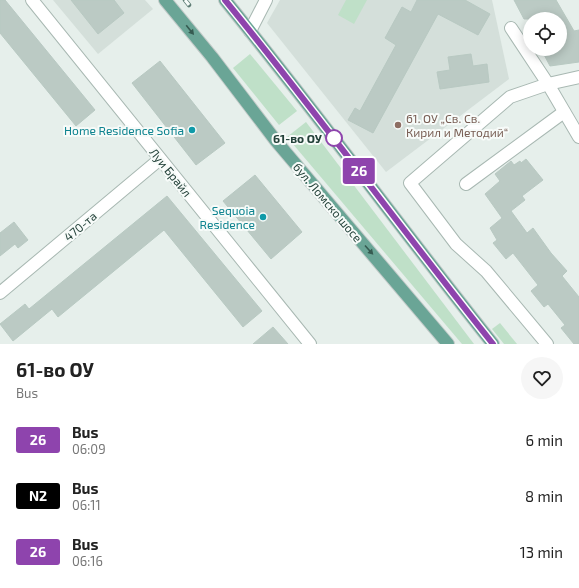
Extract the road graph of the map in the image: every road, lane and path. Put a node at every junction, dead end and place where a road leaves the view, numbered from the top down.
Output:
1 (32, 0) edge
2 (165, 0) edge
3 (225, 0) edge
4 (266, 0) edge
5 (511, 28) dead end
6 (250, 31) junction
7 (579, 77) edge
8 (548, 84) junction
9 (564, 112) junction
10 (579, 137) edge
11 (160, 158) junction
12 (466, 184) dead end
13 (0, 293) edge
14 (310, 344) edge
15 (448, 344) edge
16 (493, 344) edge
17 (547, 344) edge

1 - 11 street, Луи Брайл
2 -> 15 main road, бул. Ломско шосе
3 - 6 main road
4 - 6 street
5 - 8 street
6 - 16 main road
7 - 8 street
8 - 9 street
8 - 17 street
9 - 10 street
9 - 12 street
11 - 13 street, 470-та
11 - 14 street, Луи Брайл

